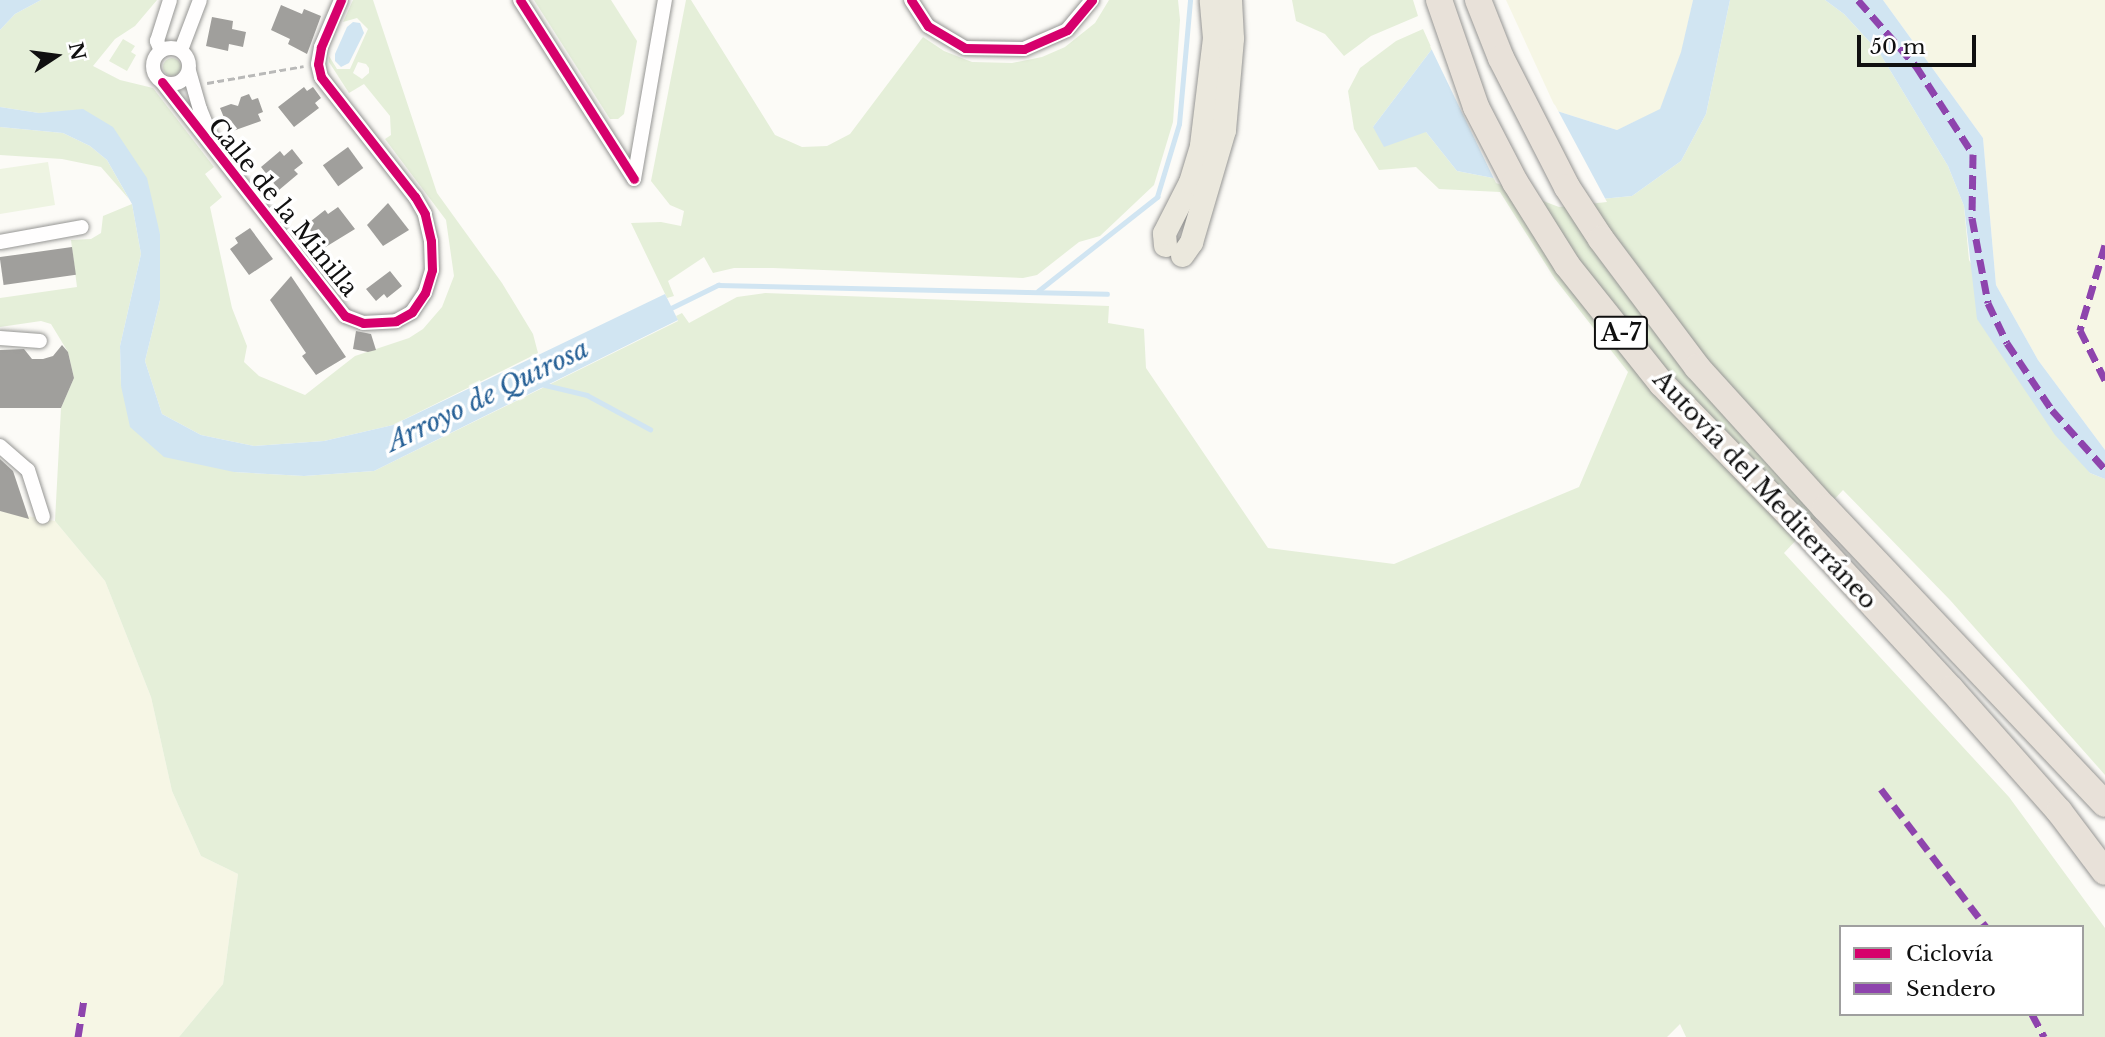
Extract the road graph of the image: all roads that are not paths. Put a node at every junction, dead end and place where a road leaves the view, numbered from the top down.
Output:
1 (170, 0) edge
2 (200, 0) edge
3 (341, 0) edge
4 (520, 0) edge
5 (665, 0) edge
6 (911, 0) edge
7 (1092, 0) edge
8 (1211, 0) edge
9 (1230, 0) edge
10 (1429, 0) edge
11 (1439, 0) edge
12 (1478, 0) edge
13 (1495, 0) edge
14 (181, 50) junction
15 (161, 51) junction
16 (190, 71) junction
17 (162, 82) junction
18 (1476, 107) junction
19 (229, 169) junction
20 (82, 227) dead end
21 (0, 242) edge
22 (1630, 278) junction
23 (0, 338) edge
24 (40, 341) dead end
25 (0, 446) edge
26 (44, 517) dead end
27 (2105, 804) edge
28 (2105, 872) edge

1 - 15 street
2 - 14 street
3 - 19 street, Calle de la Minilla
4 - 5 street
6 - 7 street
8 - 9 main road
10 - 18 highway
11 - 18 highway, Autovía del Mediterráneo / A-7
12 - 22 highway, Autovía del Mediterráneo / A-7
13 - 22 highway
14 - 15 street
14 - 16 street
15 - 17 street
16 - 17 street
16 - 19 street, Calle de la Minilla
17 - 19 street, Calle de la Minilla
18 - 28 highway, Autovía del Mediterráneo / A-7
20 - 21 street
22 - 27 highway, Autovía del Mediterráneo / A-7
23 - 24 street
25 - 26 street

